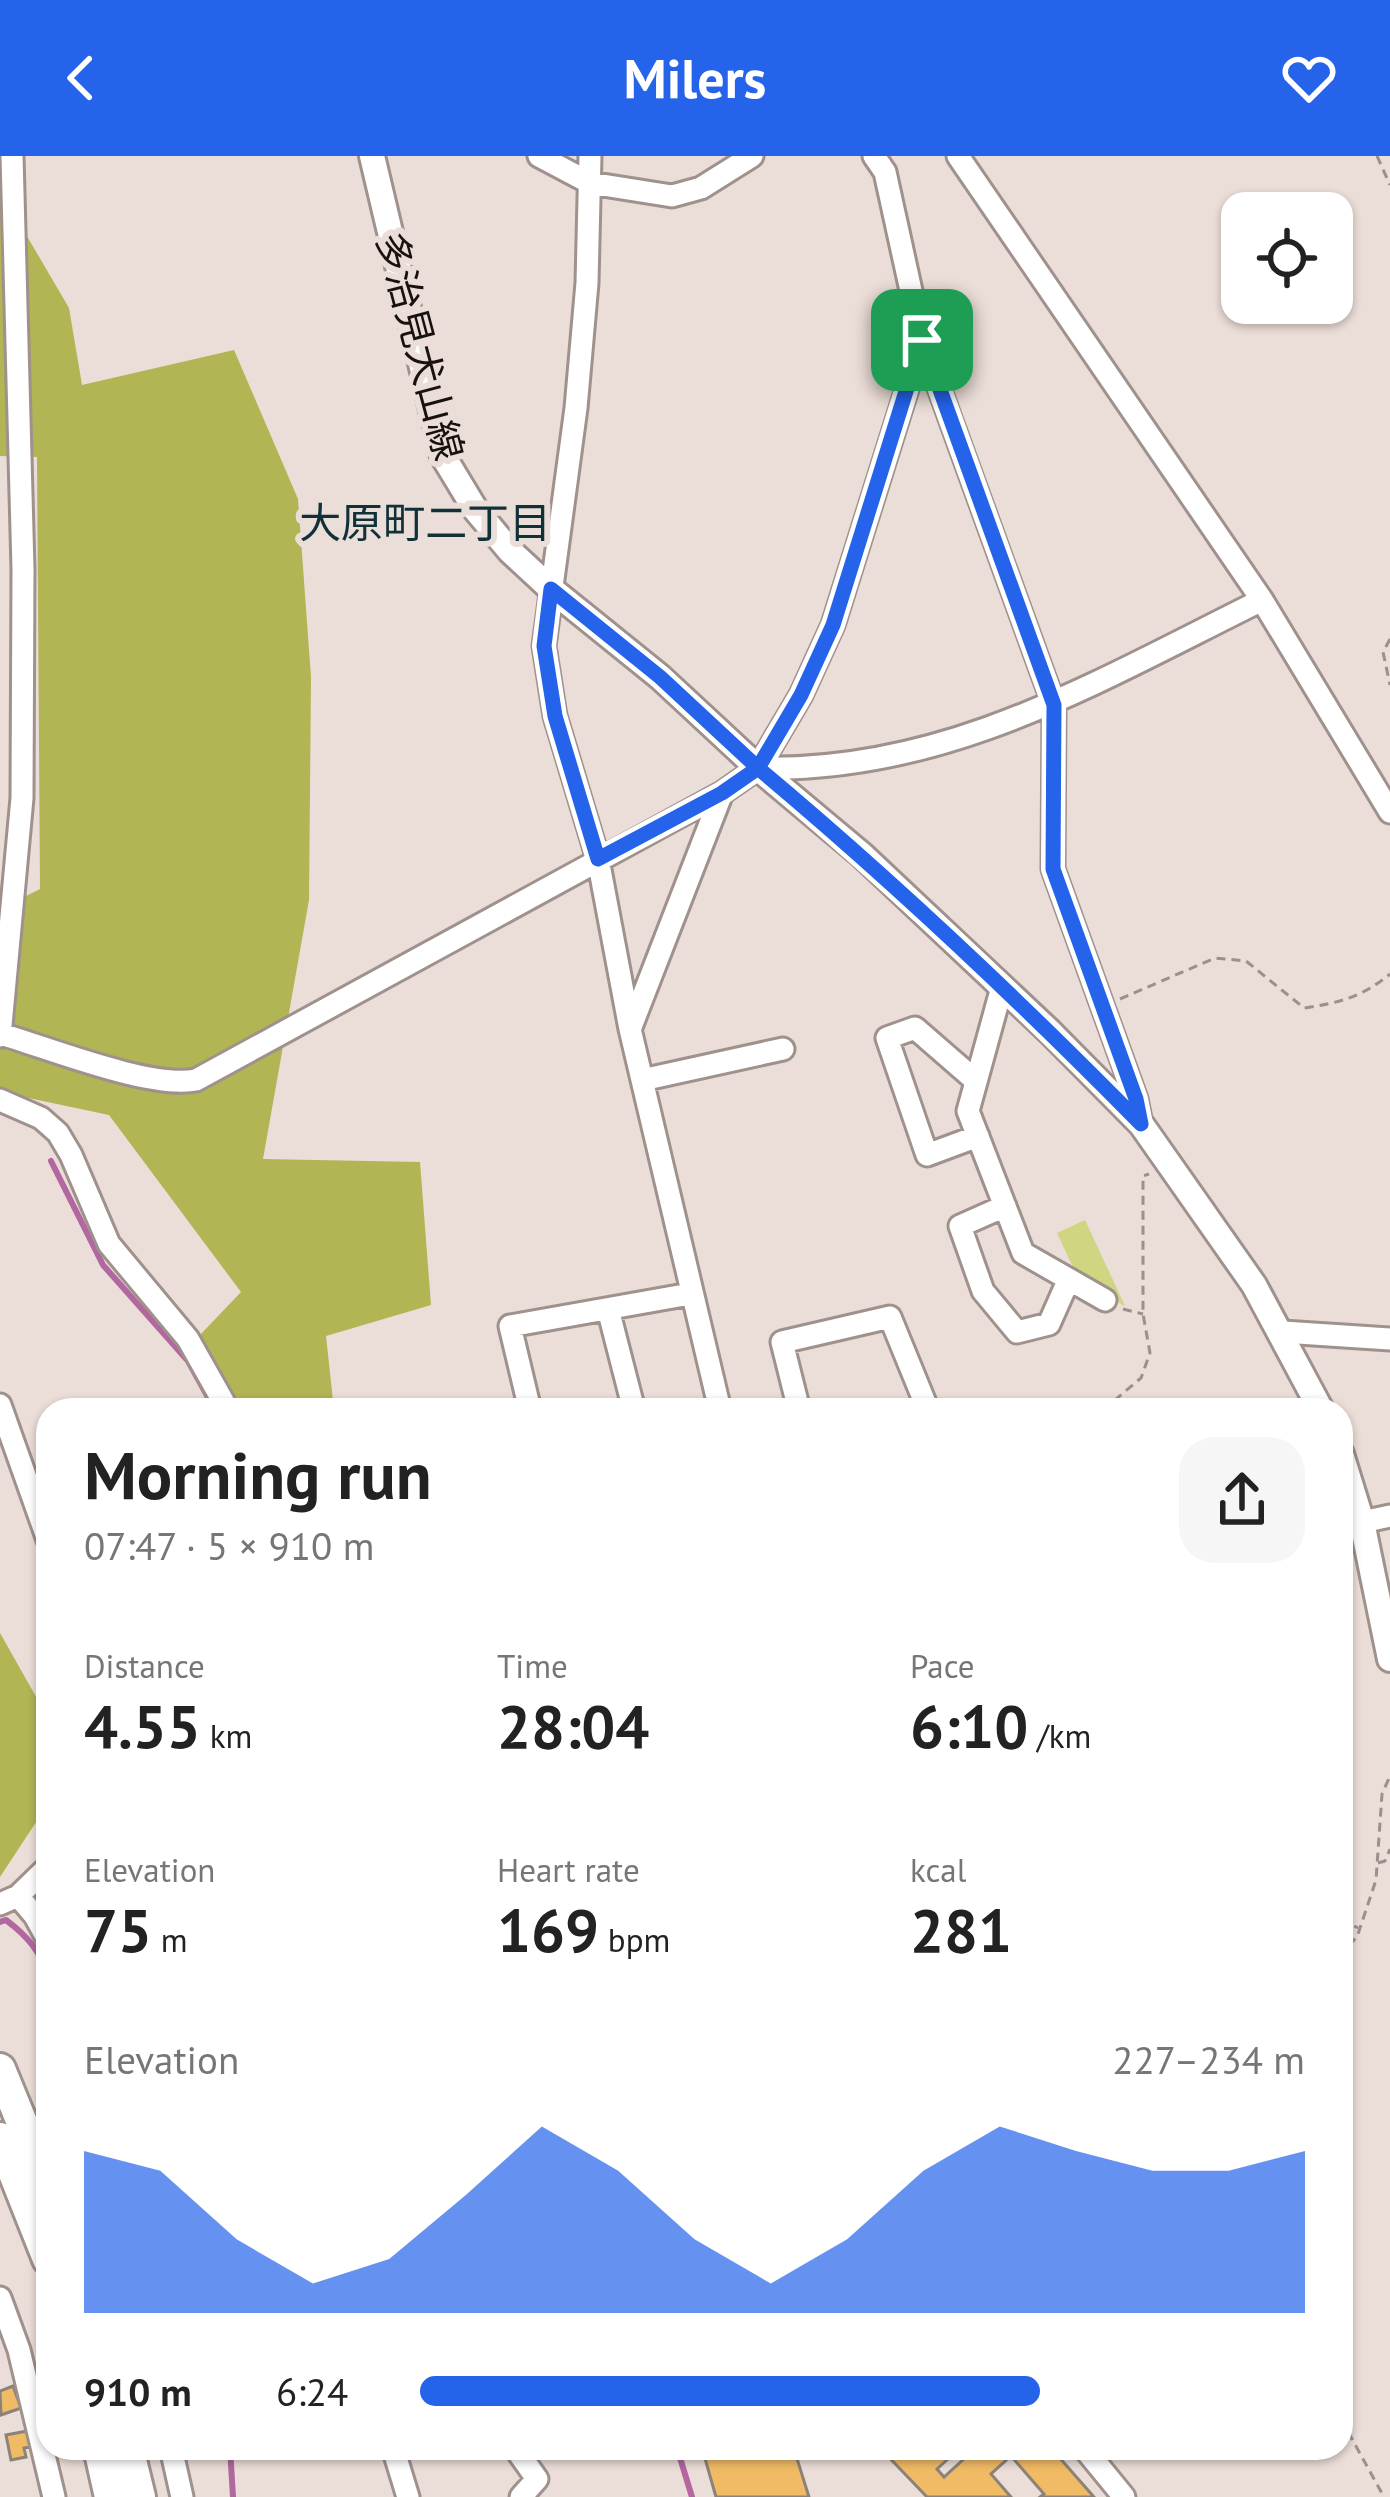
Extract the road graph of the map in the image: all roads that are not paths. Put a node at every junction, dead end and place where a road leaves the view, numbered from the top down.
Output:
1 (12, 156) edge
2 (372, 156) edge
3 (538, 156) edge
4 (590, 156) edge
5 (752, 156) edge
6 (874, 156) edge
7 (958, 156) edge
8 (590, 183) junction
9 (922, 340) junction
10 (551, 589) junction
11 (1262, 600) junction
12 (1054, 705) junction
13 (758, 768) junction
14 (1368, 772) junction
15 (1390, 782) edge
16 (722, 793) junction
17 (1390, 812) edge
18 (598, 859) junction
19 (1002, 986) junction
20 (630, 1029) junction
21 (0, 1035) edge
22 (783, 1049) dead end
23 (642, 1080) junction
24 (976, 1081) junction
25 (0, 1100) edge
26 (1141, 1124) junction
27 (978, 1136) junction
28 (1005, 1206) junction
29 (1068, 1281) junction
30 (690, 1294) junction
31 (1105, 1300) dead end
32 (608, 1309) junction
33 (1283, 1332) junction
34 (1390, 1339) edge
35 (221, 1398) edge
36 (527, 1398) edge
37 (631, 1398) edge
38 (717, 1398) edge
39 (796, 1398) edge
40 (923, 1398) edge
41 (1315, 1398) edge
42 (0, 1406) edge
43 (1353, 1493) edge
44 (36, 1506) edge
45 (1390, 1516) edge
46 (1362, 1522) junction
47 (1390, 1659) edge
48 (36, 1878) edge
49 (9, 1900) edge
50 (36, 1918) edge
51 (0, 2069) edge
52 (0, 2138) edge
53 (36, 2157) edge
54 (36, 2230) edge
55 (0, 2298) edge
56 (36, 2421) edge
57 (45, 2460) edge
58 (102, 2460) edge
59 (131, 2460) edge
60 (174, 2460) edge
61 (397, 2460) edge
62 (524, 2460) edge
63 (1094, 2460) edge
64 (54, 2497) edge
65 (110, 2497) edge
66 (140, 2497) edge
67 (182, 2497) edge
68 (408, 2497) edge
69 (521, 2497) edge
70 (1124, 2497) edge

1 - 21 street
2 - 10 main road, 多治見犬山線
3 - 8 street
4 - 8 street
5 - 8 street
6 - 9 street
7 - 11 street
8 - 10 street
9 - 12 street
9 - 13 street
10 - 13 main road, 多治見犬山線
10 - 18 street
11 - 12 street
11 - 14 street
12 - 13 street
12 - 26 street
13 - 16 street
13 - 19 main road, 多治見犬山線
14 - 15 street
14 - 17 street
16 - 18 street
16 - 20 street
18 - 20 street
18 - 21 street
19 - 24 street
19 - 26 main road, 多治見犬山線
20 - 23 street
22 - 23 street
23 - 30 street
24 - 27 street
24 - 27 street
25 - 35 street
26 - 33 main road, 多治見犬山線
27 - 28 street
28 - 29 street
28 - 29 street
29 - 31 street
30 - 32 street
30 - 38 street
32 - 36 street
32 - 37 street
33 - 34 street
33 - 41 main road, 多治見犬山線
39 - 40 street
42 - 44 street
43 - 46 main road
45 - 46 street
46 - 47 main road
48 - 49 street
49 - 50 street
51 - 53 highway
52 - 54 highway
55 - 56 street
57 - 64 street
58 - 65 highway
59 - 66 highway
60 - 67 street
61 - 68 street
62 - 69 street
63 - 70 street

